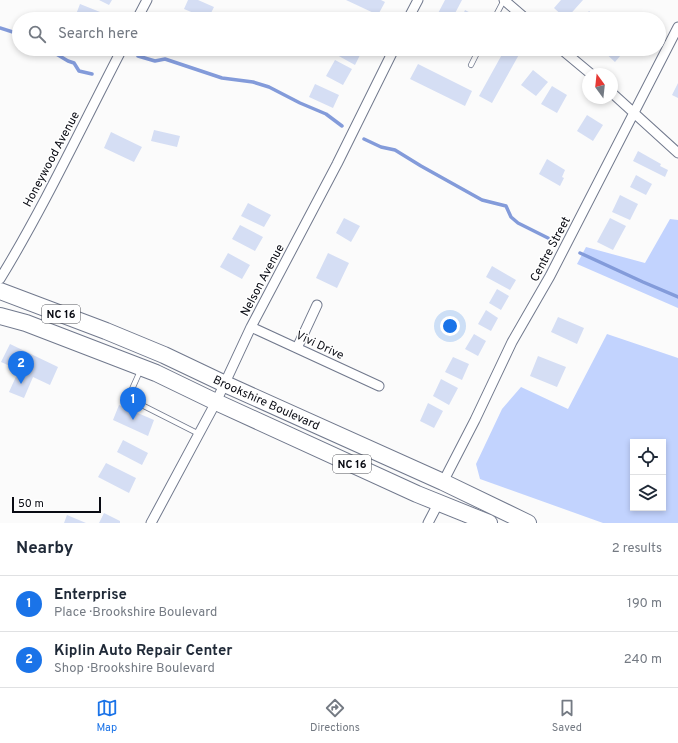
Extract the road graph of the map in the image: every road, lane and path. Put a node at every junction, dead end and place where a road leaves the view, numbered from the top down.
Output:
1 (147, 0) edge
2 (418, 0) edge
3 (504, 0) edge
4 (141, 12) edge
5 (412, 12) edge
6 (498, 12) edge
7 (518, 12) edge
8 (678, 27) edge
9 (666, 50) edge
10 (118, 56) edge
11 (391, 56) edge
12 (476, 56) edge
13 (570, 56) edge
14 (663, 56) edge
15 (471, 65) dead end
16 (584, 68) edge
17 (618, 98) edge
18 (634, 113) junction
19 (678, 153) edge
20 (0, 279) edge
21 (0, 291) edge
22 (317, 305) dead end
23 (0, 316) edge
24 (251, 327) junction
25 (297, 348) junction
26 (141, 368) junction
27 (225, 384) junction
28 (379, 386) dead end
29 (216, 402) junction
30 (199, 434) junction
31 (443, 482) junction
32 (439, 502) junction
33 (151, 523) edge
34 (428, 523) edge
35 (464, 523) edge
36 (490, 523) edge
37 (528, 523) edge

1 - 4 street
2 - 5 street
3 - 6 lane
3 - 7 street
8 - 9 street, Centre Street
10 - 20 street, Honeywood Avenue
11 - 24 street, Nelson Avenue
12 - 15 lane
13 - 16 street
14 - 18 street, Centre Street
17 - 18 street
18 - 19 street
18 - 31 street, Centre Street
21 - 27 highway, Brookshire Boulevard / NC 16
22 - 25 street
23 - 26 highway, Brookshire Boulevard / NC 16
24 - 25 street, Vivi Drive
24 - 27 street, Nelson Avenue
25 - 28 street, Vivi Drive
26 - 29 highway, Brookshire Boulevard / NC 16
26 - 30 lane
27 - 29 street, Nelson Avenue
27 - 31 highway, Brookshire Boulevard / NC 16
29 - 30 street, Nelson Avenue
29 - 32 highway, Brookshire Boulevard / NC 16
30 - 33 street, Nelson Avenue
31 - 37 highway, Brookshire Boulevard / NC 16
32 - 34 street
32 - 35 highway
32 - 36 highway, Brookshire Boulevard / NC 16

